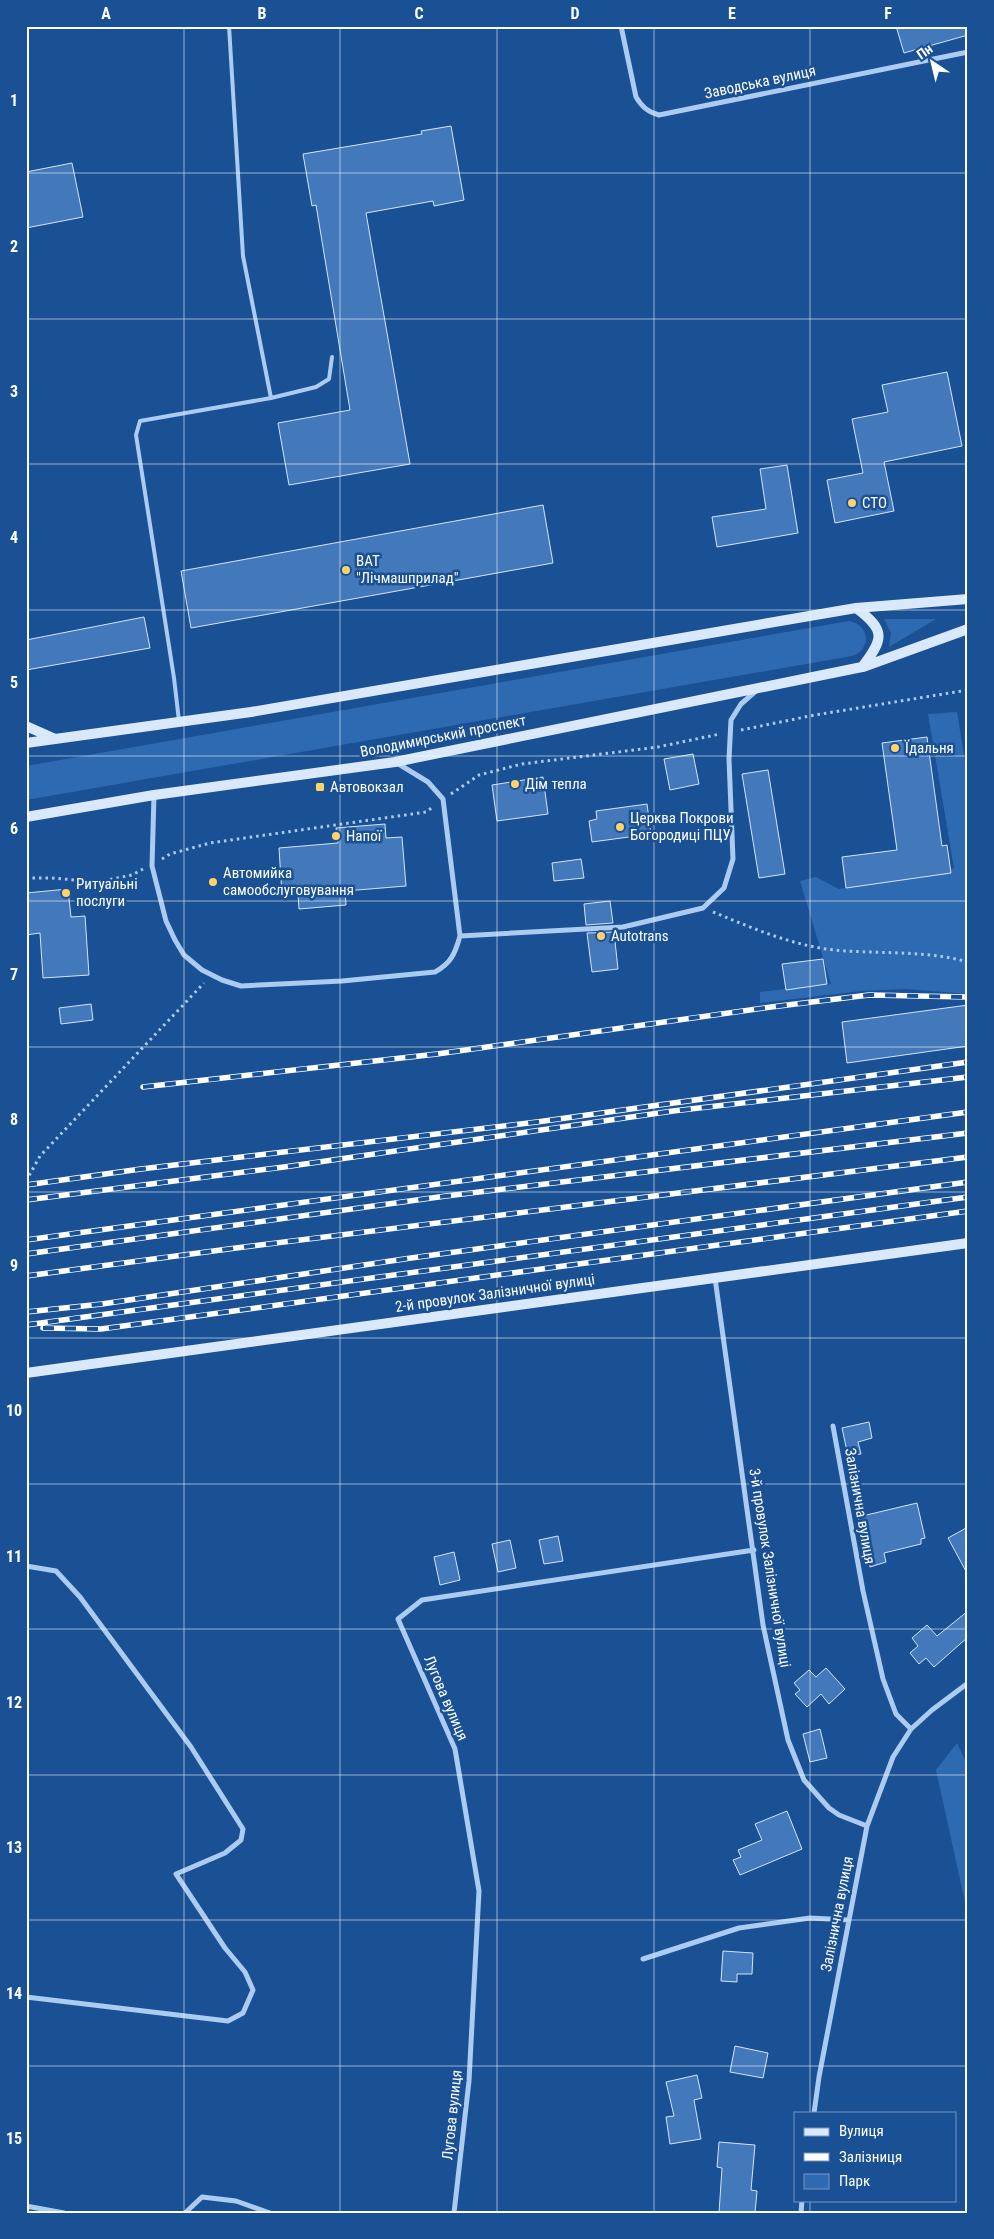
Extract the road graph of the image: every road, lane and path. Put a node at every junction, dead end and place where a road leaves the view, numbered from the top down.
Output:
1 (229, 26) edge
2 (621, 26) edge
3 (968, 52) edge
4 (332, 357) dead end
5 (271, 398) junction
6 (968, 599) edge
7 (856, 608) junction
8 (968, 629) edge
9 (862, 667) junction
10 (761, 687) junction
11 (968, 690) edge
12 (179, 722) junction
13 (26, 726) edge
14 (730, 732) junction
15 (54, 738) junction
16 (26, 743) edge
17 (395, 762) junction
18 (154, 795) junction
19 (443, 799) junction
20 (26, 817) edge
21 (152, 866) junction
22 (26, 878) edge
23 (703, 908) junction
24 (460, 936) junction
25 (968, 962) edge
26 (212, 975) junction
27 (26, 1181) edge
28 (968, 1244) edge
29 (715, 1278) junction
30 (26, 1373) edge
31 (833, 1426) dead end
32 (754, 1550) junction
33 (26, 1566) edge
34 (968, 1683) edge
35 (911, 1729) junction
36 (867, 1826) junction
37 (849, 1920) junction
38 (643, 1959) dead end
39 (26, 1997) edge
40 (814, 2112) edge
41 (26, 2206) edge
42 (64, 2213) edge
43 (185, 2213) edge
44 (270, 2213) edge
45 (454, 2213) edge

1 - 5 lane
2 - 3 street, Заводська вулиця
4 - 5 lane
5 - 12 lane
6 - 7 main road
7 - 9 main road
7 - 12 main road
8 - 9 main road, Володимирський проспект
9 - 10 main road, Володимирський проспект
10 - 14 street
10 - 17 main road, Володимирський проспект
11 - 14 path
12 - 15 main road
13 - 15 main road
14 - 19 path
14 - 23 street
15 - 16 main road
17 - 18 main road, Володимирський проспект
17 - 19 street
18 - 20 main road, Володимирський проспект
18 - 21 street
19 - 21 path
19 - 24 street
21 - 22 path
21 - 26 street
23 - 24 street
23 - 25 path
24 - 26 street
26 - 27 path
28 - 29 main road, 2-й провулок Залізничної вулиці
29 - 30 main road, 2-й провулок Залізничної вулиці
29 - 32 street, 3-й провулок Залізничної вулиці
31 - 35 street, Залізнична вулиця
32 - 36 street, 3-й провулок Залізничної вулиці
32 - 45 street, Лугова вулиця
33 - 39 street
34 - 35 street, Залізнична вулиця
35 - 36 street, Залізнична вулиця
36 - 37 street, Залізнична вулиця
37 - 38 street
37 - 40 street, Залізнична вулиця
41 - 42 street
43 - 44 street

